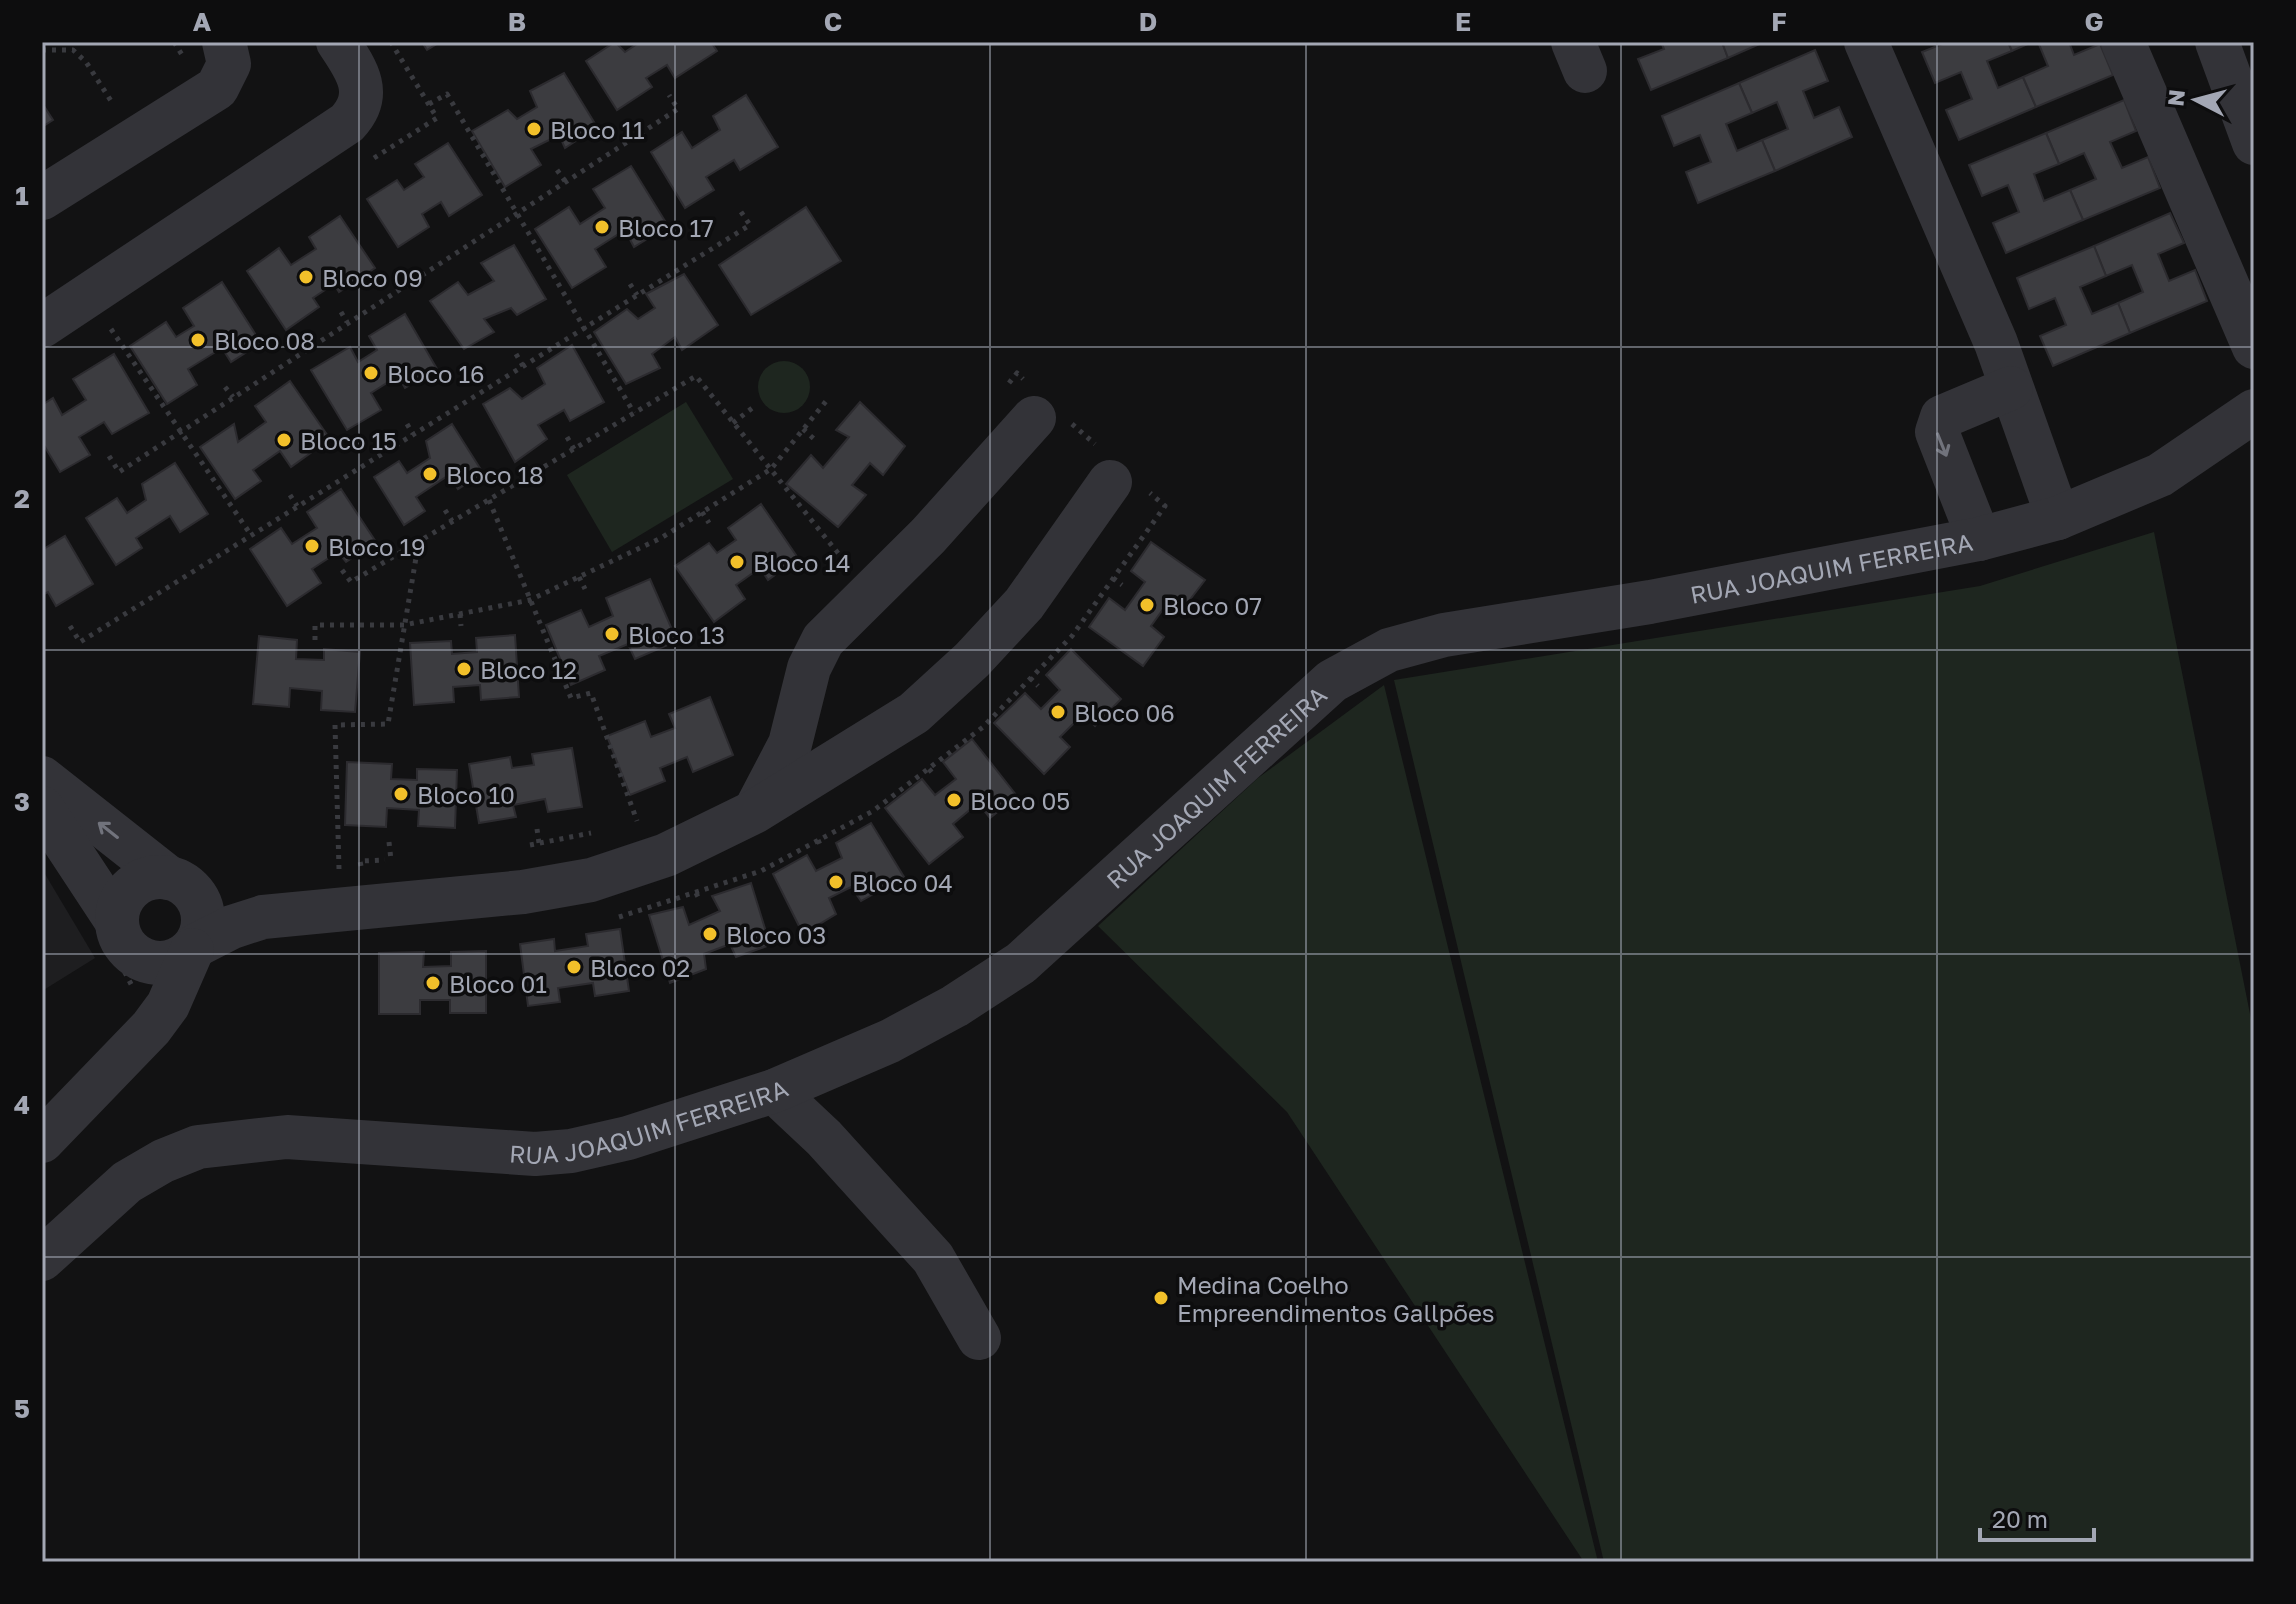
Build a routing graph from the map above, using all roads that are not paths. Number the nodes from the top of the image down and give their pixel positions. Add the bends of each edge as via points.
1 (224, 42) edge
2 (338, 42) edge
3 (1866, 42) edge
4 (2123, 42) edge
5 (2217, 42) edge
6 (2254, 143) edge
7 (42, 198) edge
8 (42, 326) edge
9 (2254, 347) edge
10 (2011, 388) junction
11 (2254, 411) edge
12 (1034, 418) dead end
13 (1110, 482) dead end
14 (2058, 518) junction
15 (1979, 539) junction
16 (42, 778) edge
17 (42, 808) edge
18 (754, 812) junction
19 (183, 888) junction
20 (263, 917) junction
21 (193, 948) junction
22 (131, 971) junction
23 (774, 1091) junction
24 (42, 1141) edge
25 (42, 1259) edge
26 (979, 1338) dead end

1 - 7 street via 229,64 217,88
2 - 8 street via 359,73 363,94 347,123
3 - 10 street
4 - 9 street
5 - 6 street
10 - 14 street
10 -> 15 street via 1942,417 1937,424
11 - 14 street, RUA JOAQUIM FERREIRA via 2160,475
12 - 18 street via 928,536 823,640 809,668 790,744
13 - 18 street via 1024,604 972,660 914,713
14 - 15 street, RUA JOAQUIM FERREIRA
15 - 23 street, RUA JOAQUIM FERREIRA via 1444,635 1389,650 1332,681 1021,963 890,1041
19 -> 16 street
17 - 22 street
18 - 20 street via 666,855 591,880 523,892
19 - 20 street via 225,909
19 - 21 street via 203,925
19 - 22 street via 155,877 129,889 121,901
20 - 21 street
21 - 22 street via 168,963
21 - 22 street via 168,1005
22 - 24 street
23 - 25 street, RUA JOAQUIM FERREIRA via 571,1151 535,1154 287,1137 198,1147 127,1182
23 - 26 street via 933,1258

